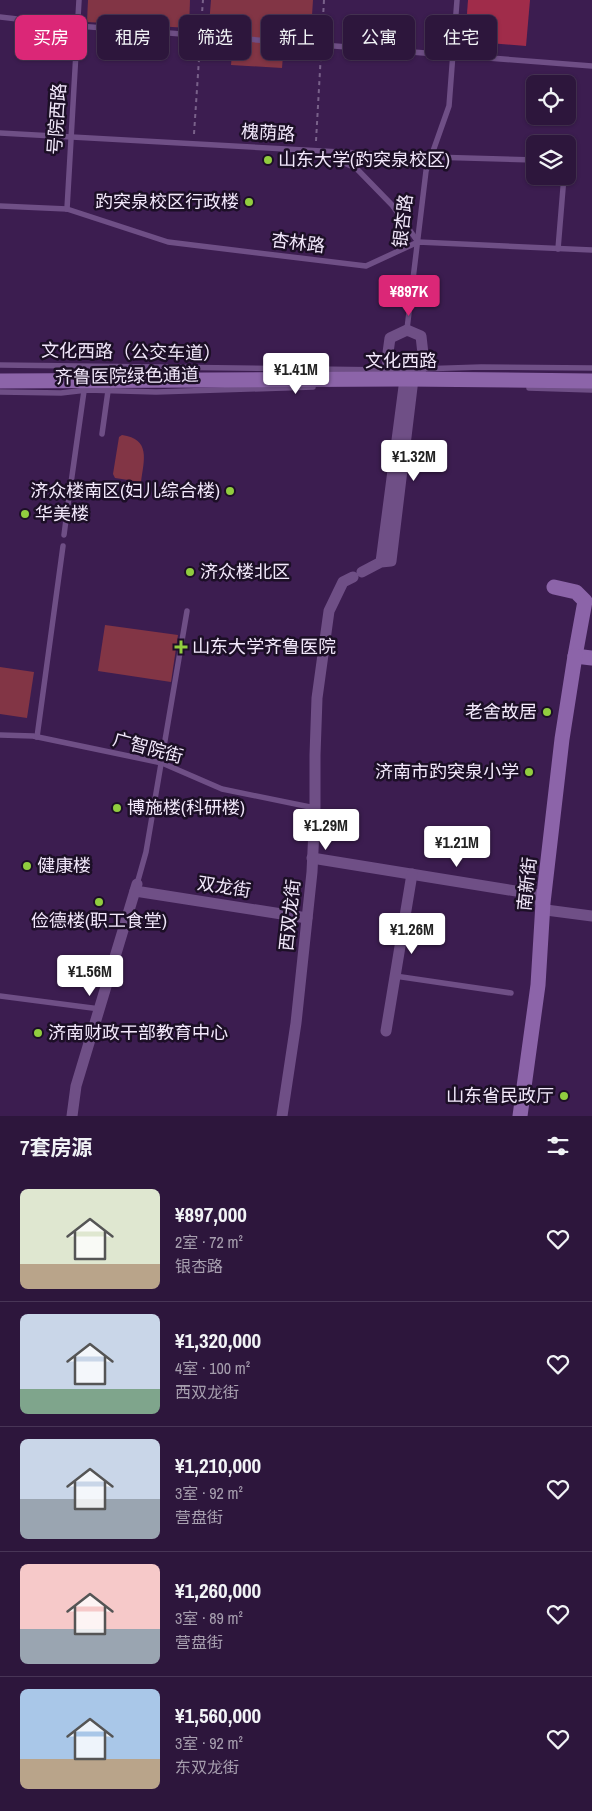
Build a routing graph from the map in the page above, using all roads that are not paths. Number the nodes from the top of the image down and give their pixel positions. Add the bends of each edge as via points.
1 (80, 0) edge
2 (456, 0) edge
3 (79, 15) edge
4 (455, 15) edge
5 (0, 17) edge
6 (15, 19) edge
7 (87, 27) edge
8 (425, 53) edge
9 (497, 59) edge
10 (76, 60) edge
11 (452, 60) edge
12 (592, 66) edge
13 (0, 133) edge
14 (71, 138) junction
15 (316, 151) junction
16 (431, 157) junction
17 (526, 160) edge
18 (563, 185) edge
19 (0, 206) edge
20 (67, 209) junction
21 (418, 242) junction
22 (558, 248) junction
23 (592, 250) edge
24 (407, 330) junction
25 (0, 365) edge
26 (388, 365) junction
27 (592, 368) edge
28 (413, 376) junction
29 (0, 381) edge
30 (592, 382) edge
31 (325, 386) dead end
32 (315, 387) dead end
33 (592, 390) edge
34 (84, 391) junction
35 (108, 391) junction
36 (0, 392) edge
37 (102, 434) dead end
38 (71, 482) dead end
39 (69, 498) dead end
40 (64, 535) dead end
41 (63, 546) dead end
42 (554, 587) dead end
43 (187, 611) dead end
44 (575, 656) junction
45 (592, 658) edge
46 (0, 735) edge
47 (37, 737) junction
48 (162, 763) junction
49 (315, 808) junction
50 (312, 858) junction
51 (412, 874) junction
52 (136, 887) junction
53 (542, 903) junction
54 (592, 916) edge
55 (307, 918) junction
56 (395, 976) junction
57 (511, 993) dead end
58 (0, 996) edge
59 (100, 1009) junction
60 (386, 1031) dead end
61 (72, 1116) edge
62 (282, 1116) edge
63 (520, 1116) edge

1 - 3 lane, 号院西路
2 - 4 lane, 银杏路
5 - 6 lane
7 - 8 lane
9 - 12 lane
10 - 14 lane, 号院西路
11 - 16 lane, 银杏路 via 449,106
13 - 14 lane, 槐荫路
14 - 15 lane, 槐荫路
14 - 20 lane, 号院西路
15 - 16 lane, 槐荫路
15 - 21 lane via 356,168 392,205
16 - 17 lane, 槐荫路
16 - 21 lane, 银杏路 via 426,171
18 - 22 lane
19 - 20 lane, 杏林路
20 - 21 lane, 杏林路 via 168,242 366,266
21 - 22 lane, 杏林路
21 - 24 lane, 银杏路
22 - 23 lane, 杏林路
24 - 26 street via 390,338
24 - 28 street via 421,336
25 - 26 lane, 文化西路（公交车道）
26 - 28 street
26 - 28 lane, 文化西路（公交车道）
27 - 28 lane, 文化西路（公交车道） via 481,367
28 - 29 main road, 文化西路
28 - 30 main road, 文化西路
28 - 31 lane
28 - 33 lane
28 - 49 street, 西双龙街 via 391,561 381,562 343,582 329,611 317,698
32 - 35 lane, 齐鲁医院绿色通道
34 - 35 lane, 齐鲁医院绿色通道
34 - 36 lane, 齐鲁医院绿色通道
34 - 38 lane
35 - 37 lane
39 - 40 lane
41 - 47 lane
42 - 44 main road, 南新街 via 576,592 585,601
43 - 48 lane
44 - 45 main road
44 - 53 main road, 南新街
46 - 47 lane, 广智院街
47 - 48 lane, 广智院街
48 - 49 lane, 广智院街 via 222,789
48 - 52 lane via 146,852
49 - 50 street, 西双龙街
50 - 51 street
50 - 55 street, 西双龙街
51 - 53 street via 534,894
51 - 56 street
52 - 55 street, 双龙街
52 - 59 street
53 - 54 street via 546,910
53 - 63 main road, 南新街 via 538,985
55 - 62 street, 西双龙街
56 - 57 lane
56 - 60 street
58 - 59 lane
59 - 61 street via 76,1086

